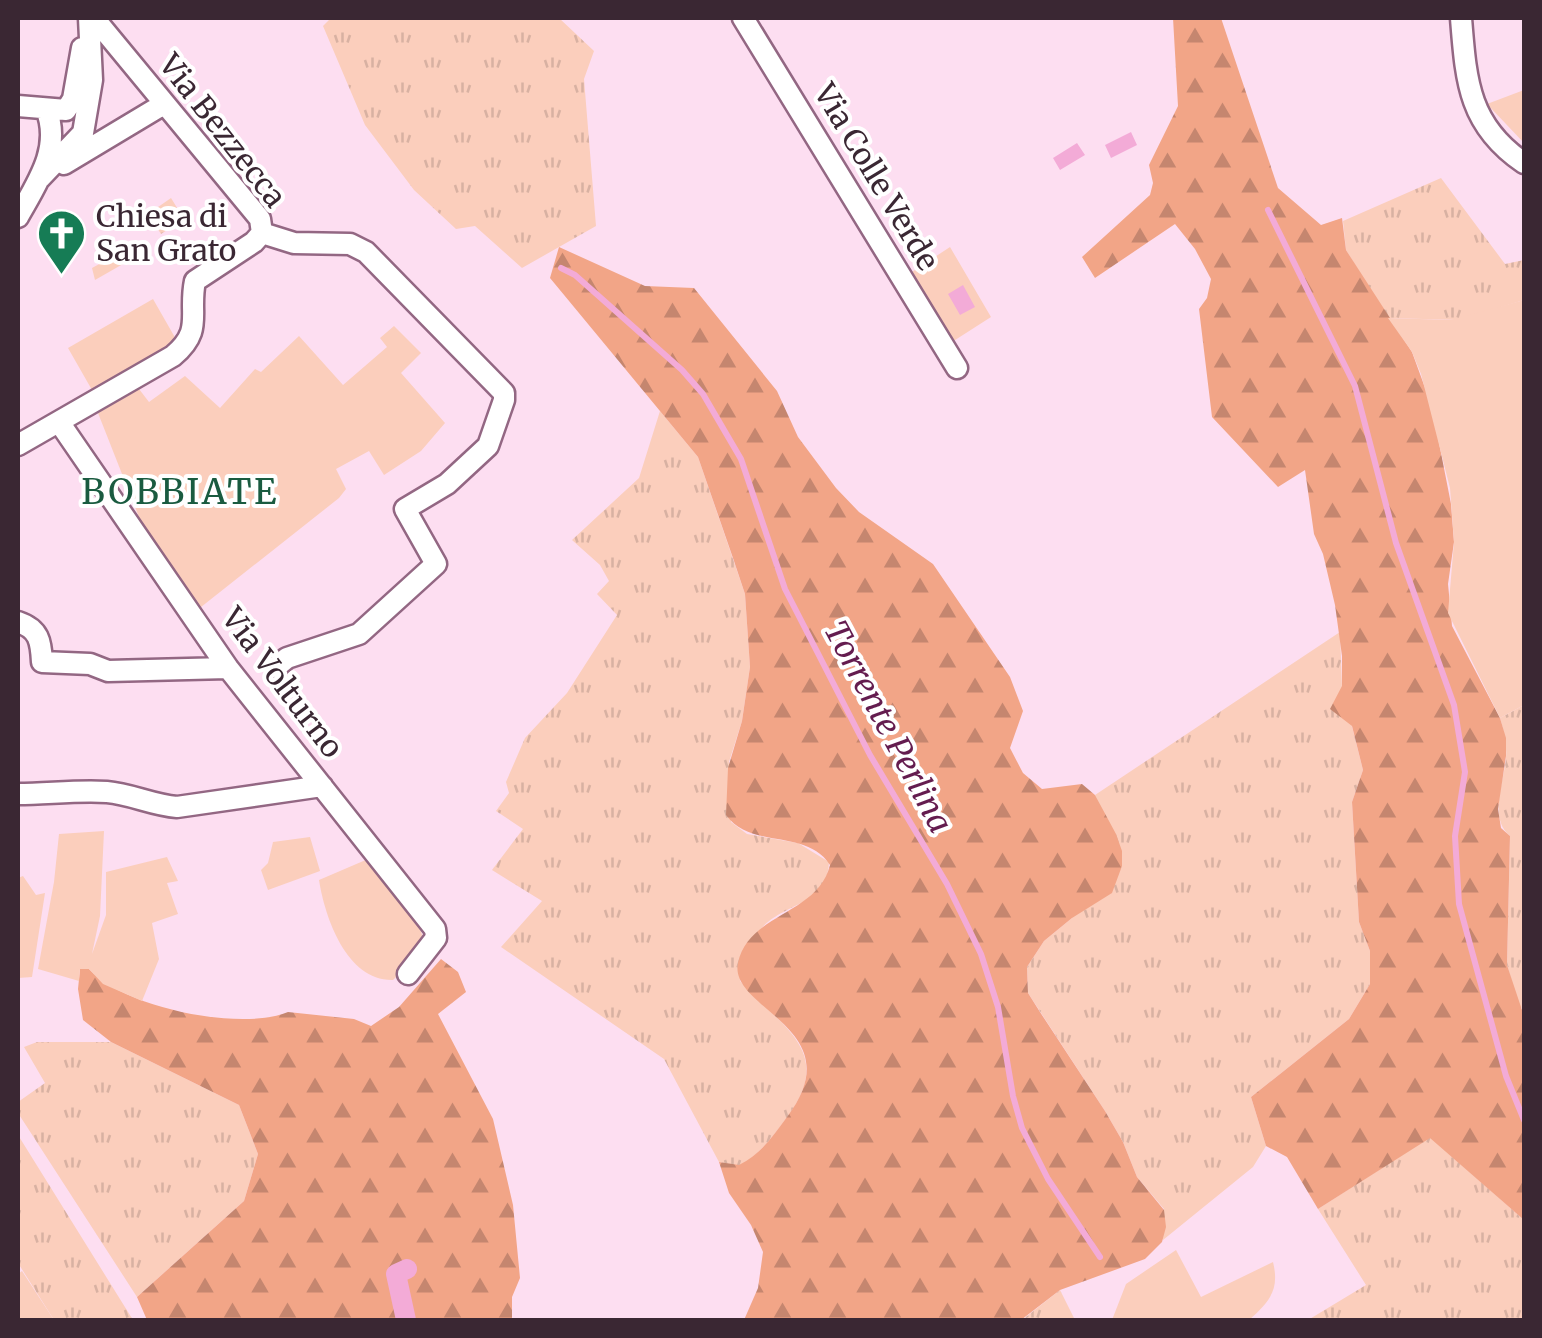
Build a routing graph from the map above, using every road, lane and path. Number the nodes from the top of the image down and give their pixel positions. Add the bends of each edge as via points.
1 (90, 18) edge
2 (744, 18) edge
3 (1462, 18) edge
4 (164, 104) junction
5 (18, 106) edge
6 (56, 109) junction
7 (1524, 163) edge
8 (40, 178) junction
9 (18, 216) edge
10 (262, 232) junction
11 (958, 368) dead end
12 (58, 422) junction
13 (18, 444) edge
14 (18, 622) edge
15 (228, 668) junction
16 (247, 690) junction
17 (322, 786) junction
18 (18, 794) edge
19 (408, 974) dead end

1 - 4 street, Via Bezzecca
1 - 6 street via 73,99
1 - 8 street via 92,80 83,133
2 - 11 street, Via Colle Verde
3 - 7 street via 1476,112
4 - 8 street
4 - 10 street, Via Bezzecca via 260,219
5 - 6 street
6 - 8 street
8 - 9 street
10 - 12 street via 195,281 195,327 188,344
10 - 16 street, Via Bezzecca via 366,252 504,392 504,400 488,446 447,484 405,510 436,564 359,634 287,658
12 - 13 street
12 - 15 street, Via Volturno
14 - 15 street via 42,642 42,662 108,670
15 - 16 street, Via Volturno
16 - 17 street, Via Volturno
17 - 18 street via 177,807 106,792
17 - 19 street, Via Volturno via 435,929 436,938

